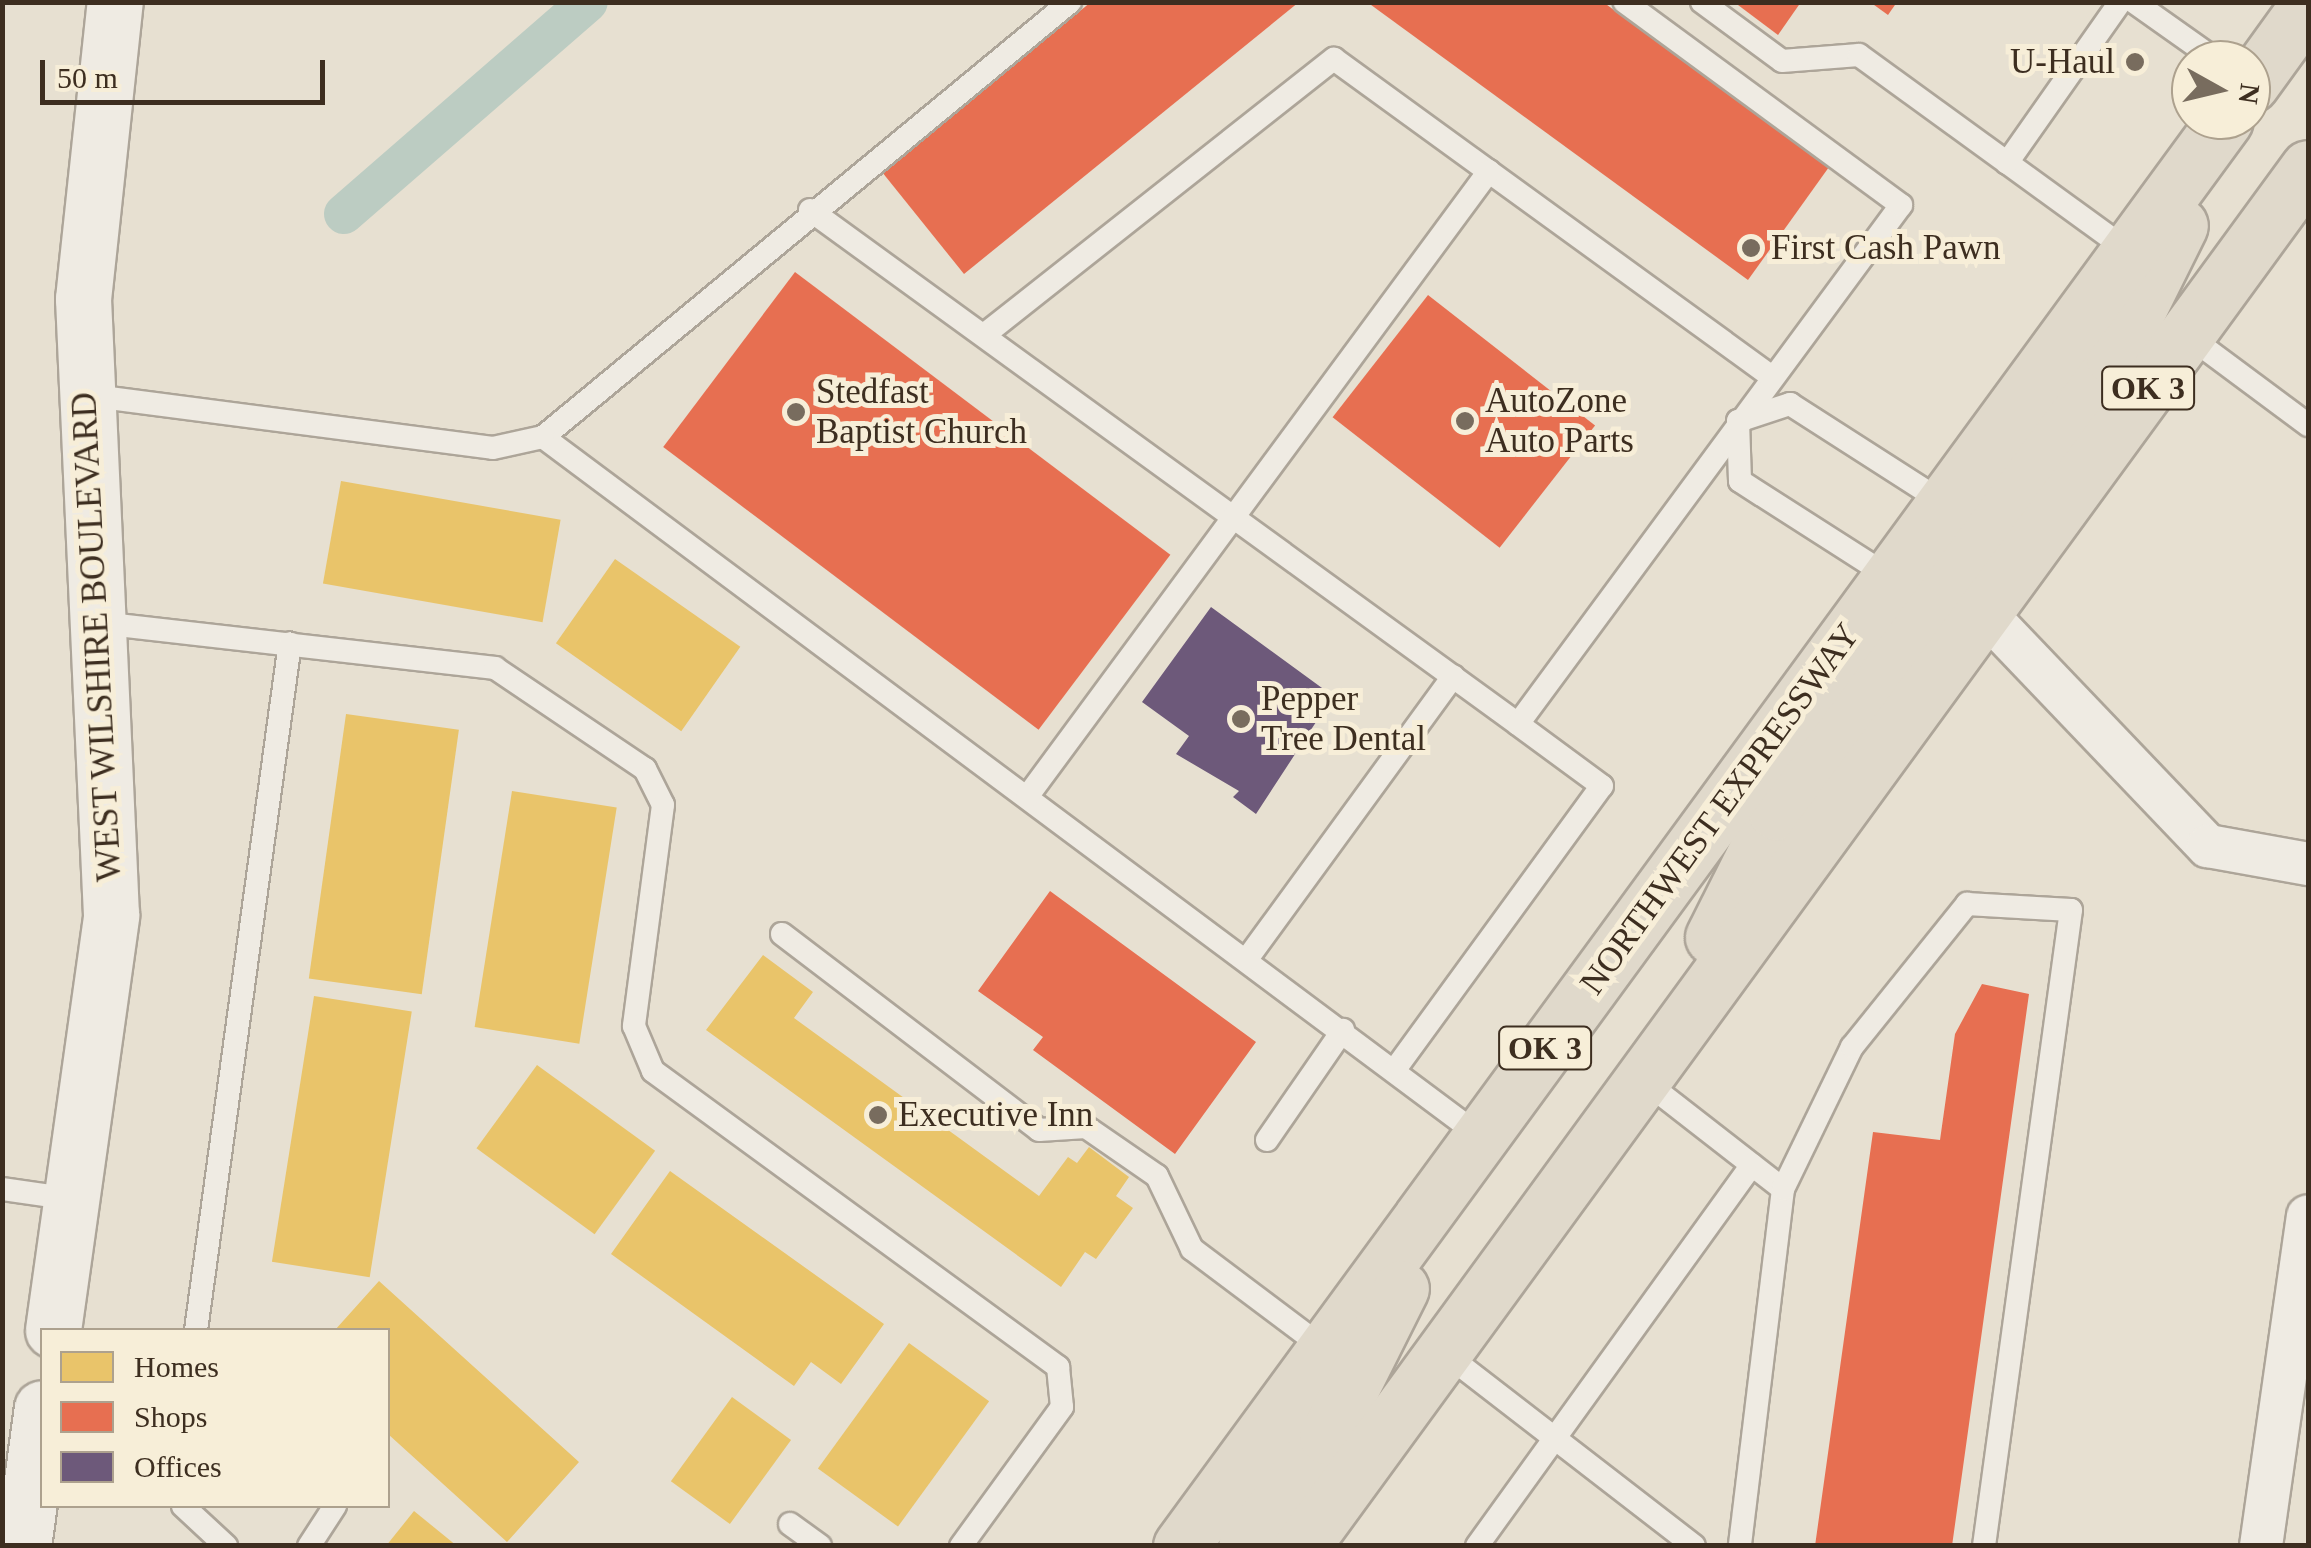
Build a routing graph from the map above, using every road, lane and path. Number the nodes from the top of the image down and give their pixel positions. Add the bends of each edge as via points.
1 (116, 2) edge
2 (1070, 2) edge
3 (1625, 2) edge
4 (1702, 2) edge
5 (2120, 2) edge
6 (2134, 2) edge
7 (2308, 5) edge
8 (2188, 40) edge
9 (2271, 56) edge
10 (2213, 140) edge
11 (2220, 140) edge
12 (2007, 162) junction
13 (2308, 168) edge
14 (1489, 171) junction
15 (810, 210) junction
16 (2143, 261) junction
17 (2187, 335) junction
18 (984, 336) junction
19 (1772, 376) junction
20 (83, 394) junction
21 (1738, 421) junction
22 (2308, 425) edge
23 (544, 438) junction
24 (1944, 504) junction
25 (1236, 519) junction
26 (1934, 579) junction
27 (100, 623) junction
28 (290, 643) junction
29 (1453, 676) junction
30 (1518, 724) junction
31 (1027, 797) junction
32 (2308, 864) edge
33 (782, 934) dead end
34 (1247, 959) junction
35 (1344, 1030) junction
36 (1396, 1068) junction
37 (1642, 1078) junction
38 (1267, 1140) dead end
39 (1472, 1148) junction
40 (1752, 1165) junction
41 (2, 1188) edge
42 (1783, 1188) junction
43 (72, 1199) junction
44 (2308, 1216) edge
45 (54, 1328) edge
46 (196, 1328) edge
47 (1447, 1355) junction
48 (1342, 1360) junction
49 (40, 1423) edge
50 (1556, 1439) junction
51 (185, 1508) edge
52 (333, 1508) edge
53 (790, 1524) dead end
54 (23, 1546) edge
55 (226, 1546) edge
56 (310, 1546) edge
57 (820, 1546) edge
58 (961, 1546) edge
59 (1180, 1546) edge
60 (1246, 1546) edge
61 (1302, 1546) edge
62 (1478, 1546) edge
63 (1694, 1546) edge
64 (1740, 1546) edge
65 (1984, 1546) edge
66 (2261, 1546) edge

1 - 20 main road, WEST WILSHIRE BOULEVARD via 92,158
2 - 15 lane
3 - 19 lane via 1902,205
4 - 12 lane via 1782,61 1859,56
5 - 12 lane
6 - 8 lane
7 - 9 highway
10 - 16 highway, NORTHWEST EXPRESSWAY / OK 3
11 - 16 highway
12 - 16 lane
13 - 17 highway, NORTHWEST EXPRESSWAY / OK 3
14 - 18 lane via 1334,58
14 - 19 lane
14 - 25 lane
15 - 18 lane
15 - 23 lane
16 - 24 highway, NORTHWEST EXPRESSWAY / OK 3
16 - 26 highway via 2114,358
17 - 22 lane
17 - 26 highway, NORTHWEST EXPRESSWAY / OK 3
18 - 25 lane
19 - 21 lane
20 - 23 lane via 493,448
20 - 27 main road, WEST WILSHIRE BOULEVARD
21 - 24 lane via 1790,404
21 - 26 lane via 1740,481
21 - 30 lane
23 - 31 lane
24 - 26 highway, NORTHWEST EXPRESSWAY / OK 3
25 - 29 lane
25 - 31 lane
26 - 32 street via 2208,846
26 - 37 highway, NORTHWEST EXPRESSWAY / OK 3
26 - 39 highway, NORTHWEST EXPRESSWAY / OK 3
27 - 28 lane
27 - 43 main road, WEST WILSHIRE BOULEVARD via 111,915
28 - 46 lane
28 - 58 lane via 495,668 646,769 663,805 634,1026 653,1071 1058,1367 1062,1406
29 - 30 lane
29 - 34 lane
30 - 36 lane via 1602,786
31 - 34 lane
33 - 48 lane via 1038,1130 1086,1127 1157,1176 1192,1249
34 - 35 lane
35 - 36 lane
35 - 38 lane
36 - 39 lane
37 - 40 lane
37 - 47 highway, NORTHWEST EXPRESSWAY / OK 3
39 - 48 highway, NORTHWEST EXPRESSWAY / OK 3
40 - 42 lane
40 - 50 lane
41 - 43 lane
42 - 64 lane
42 - 65 lane via 1852,1048 1967,904 2071,910
43 - 45 main road, WEST WILSHIRE BOULEVARD
44 - 66 street
47 - 50 lane
47 - 61 highway, NORTHWEST EXPRESSWAY / OK 3
48 - 59 highway, NORTHWEST EXPRESSWAY / OK 3
48 - 60 highway via 1327,1436
49 - 54 main road
50 - 62 lane
50 - 63 lane
51 - 55 lane
52 - 56 lane
53 - 57 lane

